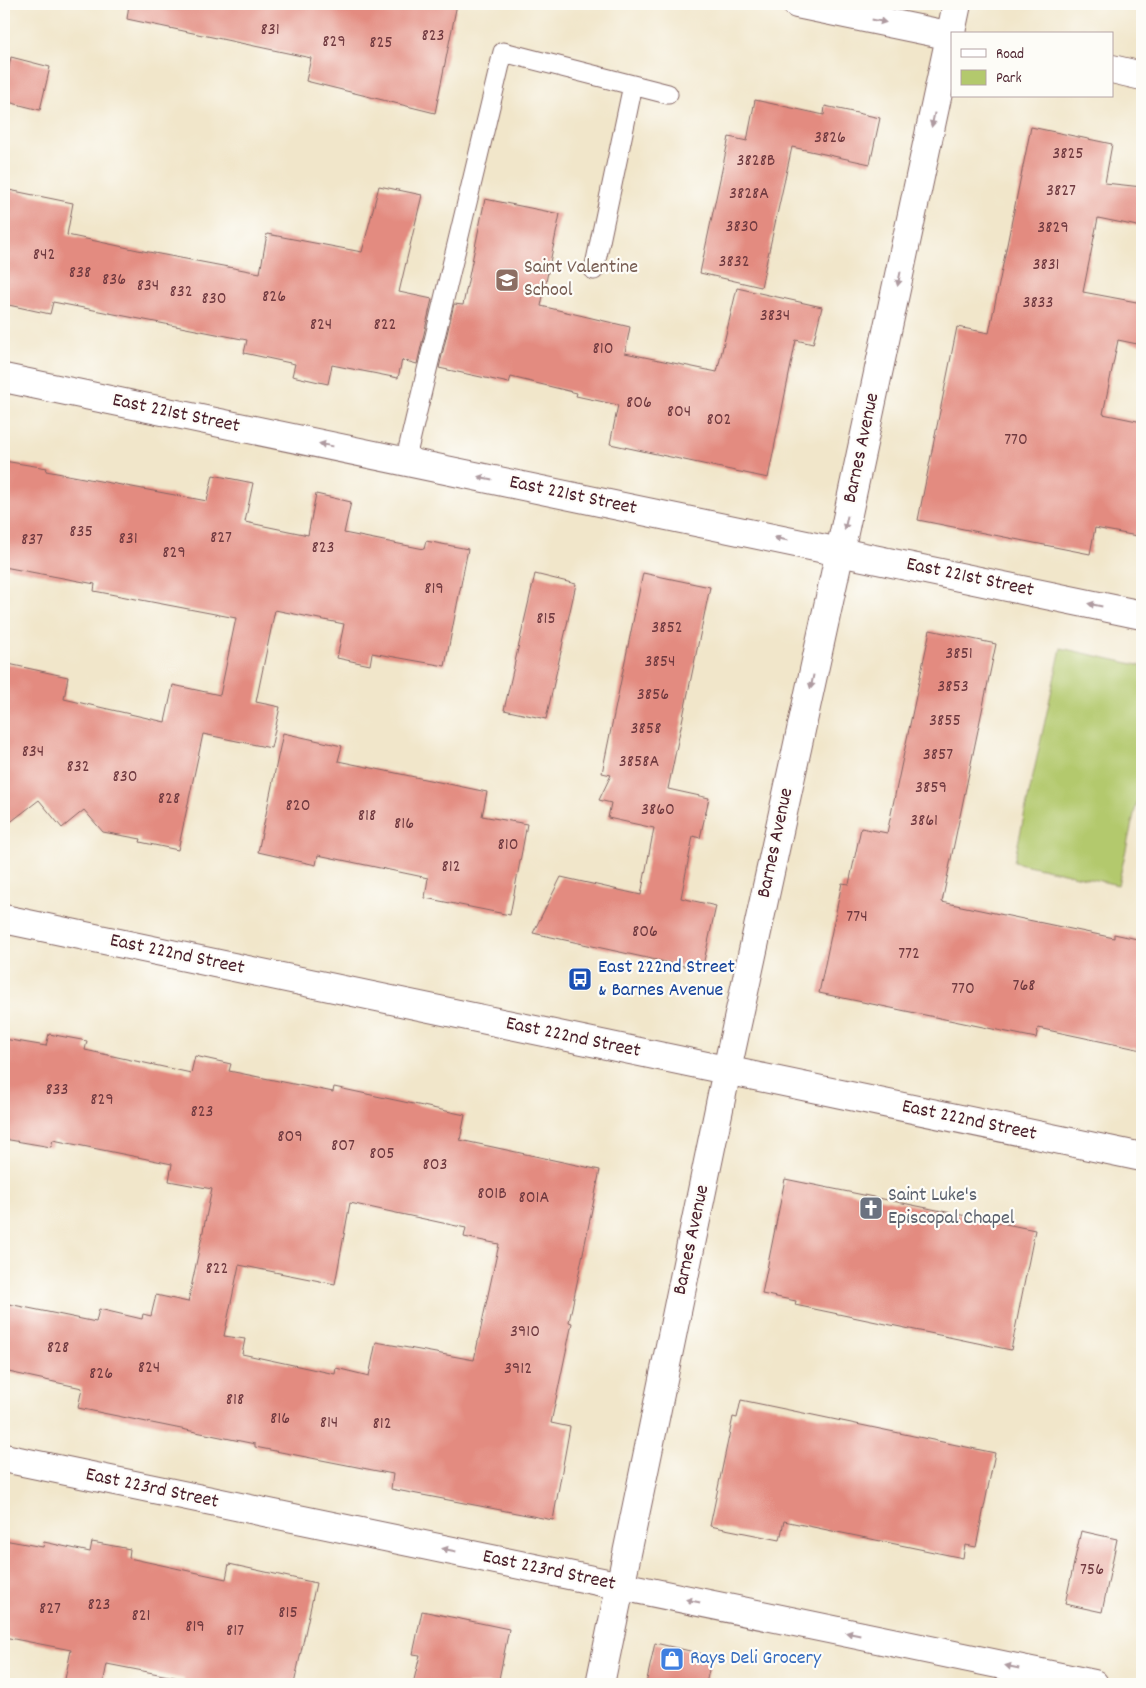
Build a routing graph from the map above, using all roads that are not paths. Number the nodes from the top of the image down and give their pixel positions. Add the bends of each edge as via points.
1 (797, 4) edge
2 (957, 4) edge
3 (952, 32) edge
4 (951, 36) edge
5 (1114, 70) edge
6 (1142, 76) edge
7 (632, 85) junction
8 (668, 94) dead end
9 (594, 270) dead end
10 (4, 378) edge
11 (405, 462) junction
12 (840, 552) junction
13 (1142, 615) edge
14 (4, 919) edge
15 (727, 1070) junction
16 (1142, 1157) edge
17 (4, 1458) edge
18 (620, 1586) junction
19 (600, 1684) edge
20 (1094, 1684) edge

1 -> 4 street
2 - 3 street, Barnes Avenue
4 -> 12 street, Barnes Avenue
5 - 6 street
7 - 8 lane
7 - 9 lane
7 - 11 lane via 503,52
11 -> 10 street, East 221st Street
12 -> 11 street, East 221st Street
13 -> 12 street, East 221st Street
12 -> 15 street, Barnes Avenue
14 - 15 street, East 222nd Street
15 - 16 street, East 222nd Street
15 - 18 street, Barnes Avenue
18 -> 17 street, East 223rd Street
18 - 19 street, Barnes Avenue
20 -> 18 street, East 223rd Street

